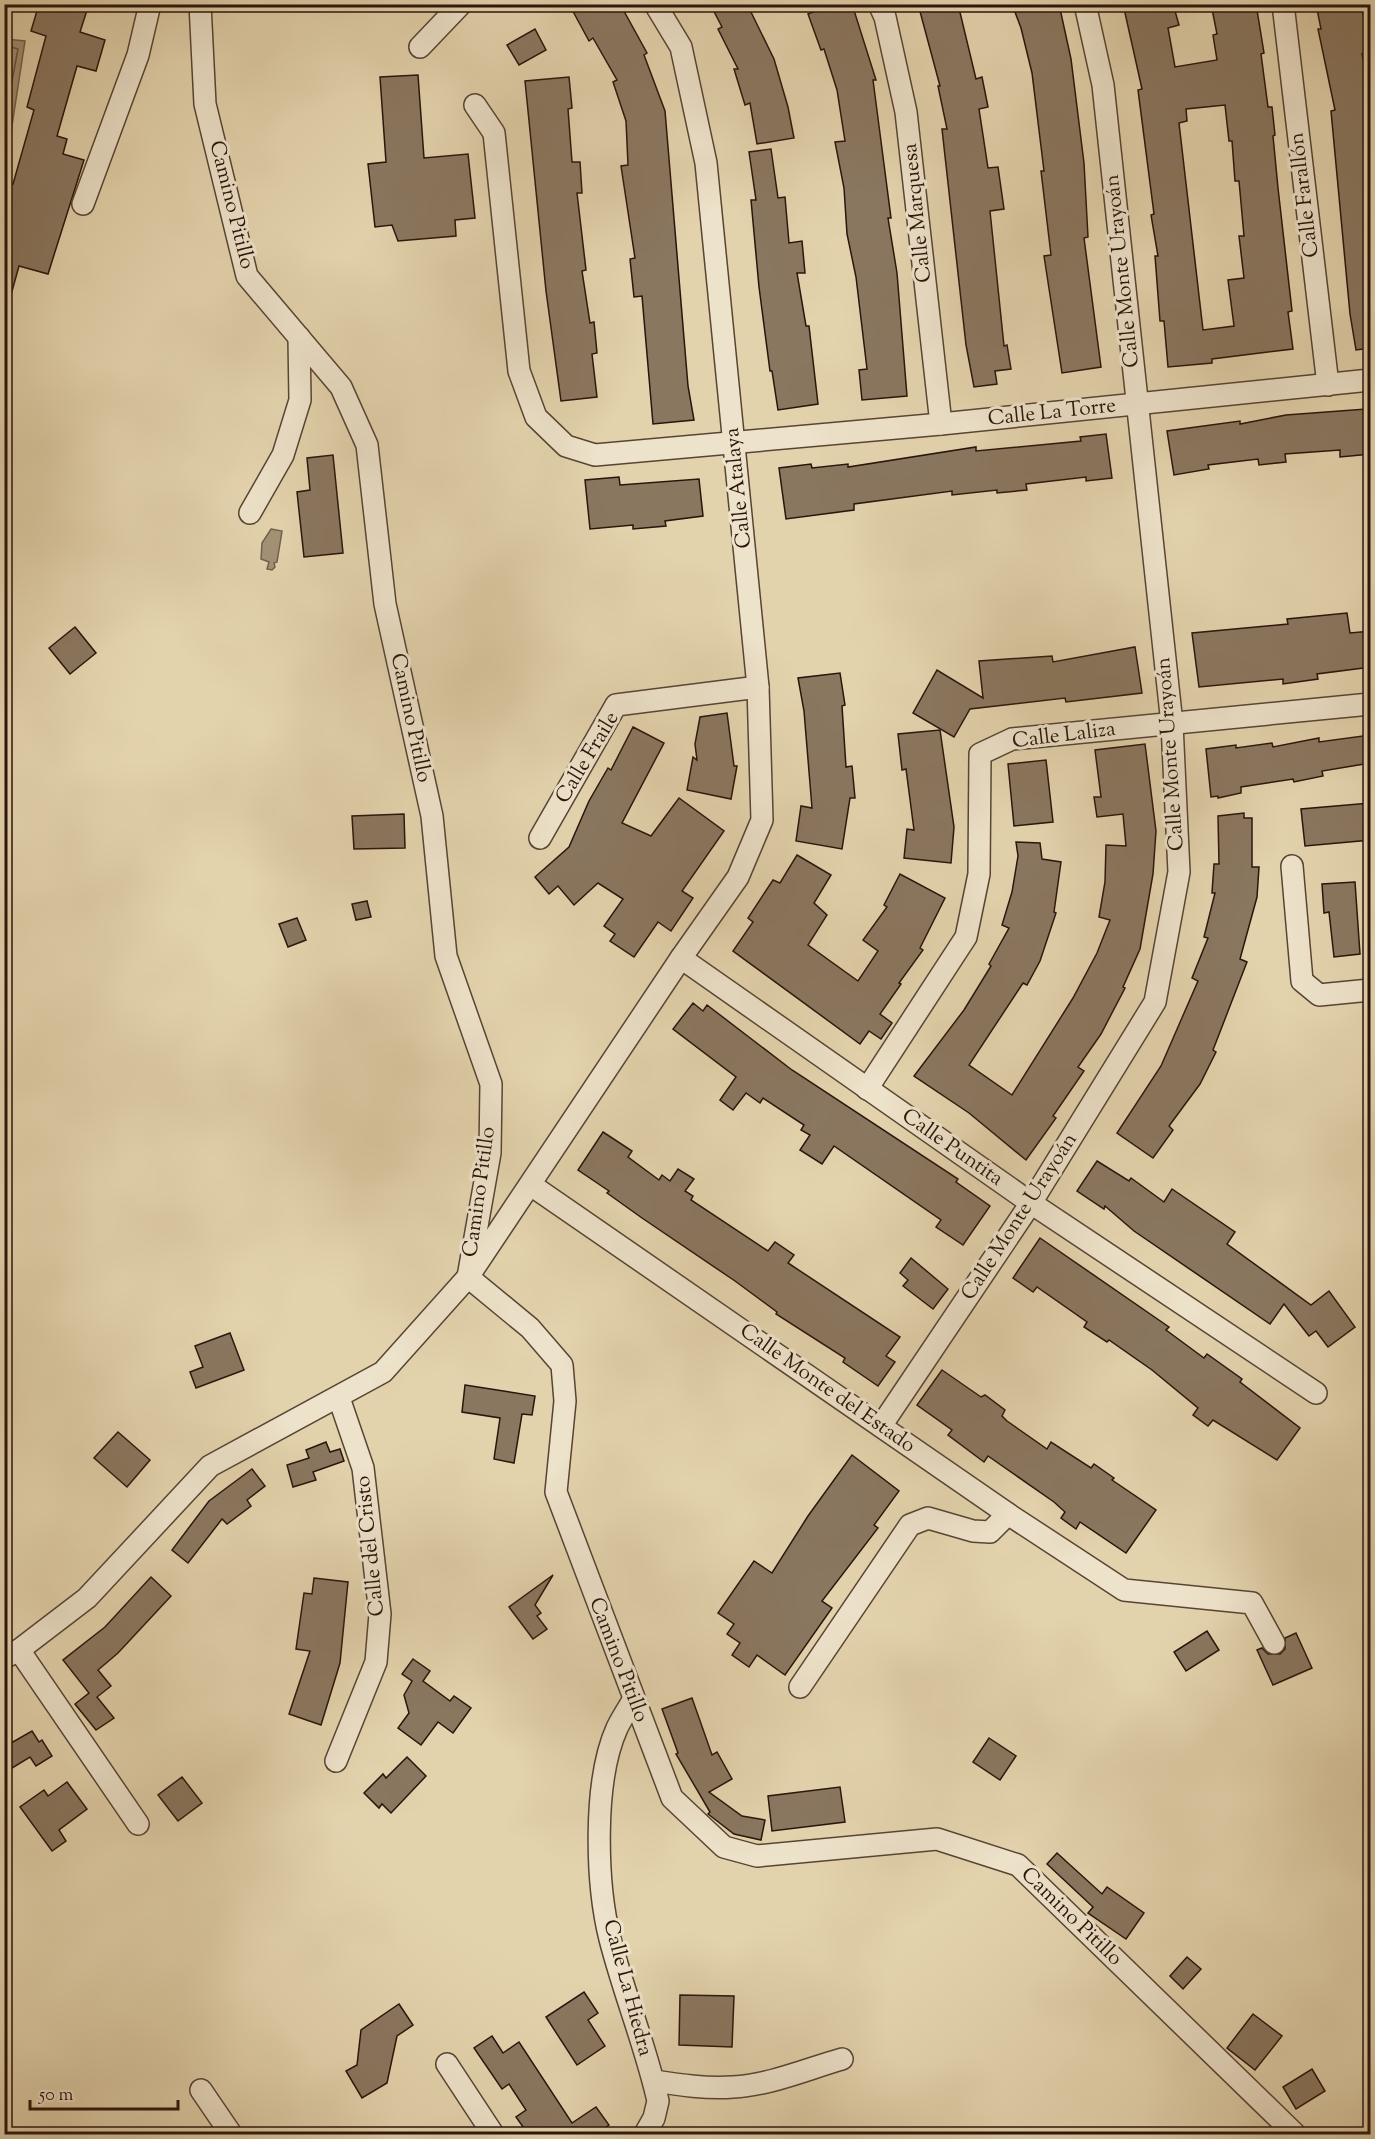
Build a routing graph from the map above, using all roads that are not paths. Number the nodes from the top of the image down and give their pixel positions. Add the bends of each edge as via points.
1 (150, 4) edge
2 (200, 4) edge
3 (462, 4) edge
4 (655, 4) edge
5 (879, 4) edge
6 (1085, 4) edge
7 (1283, 4) edge
8 (420, 47) dead end
9 (475, 105) dead end
10 (83, 204) dead end
11 (299, 337) junction
12 (1371, 380) edge
13 (1328, 385) junction
14 (1137, 404) junction
15 (941, 424) junction
16 (734, 444) junction
17 (250, 513) dead end
18 (758, 687) junction
19 (1371, 704) edge
20 (1172, 724) junction
21 (540, 838) dead end
22 (1292, 866) dead end
23 (681, 958) junction
24 (1371, 990) edge
25 (867, 1089) junction
26 (531, 1185) junction
27 (1031, 1203) junction
28 (468, 1277) junction
29 (1316, 1393) dead end
30 (339, 1398) junction
31 (881, 1426) junction
32 (1008, 1514) junction
33 (1274, 1643) dead end
34 (12, 1654) edge
35 (800, 1687) dead end
36 (633, 1700) junction
37 (336, 1761) dead end
38 (138, 1824) dead end
39 (842, 2059) dead end
40 (447, 2064) dead end
41 (654, 2081) junction
42 (201, 2090) dead end
43 (231, 2134) edge
44 (493, 2134) edge
45 (645, 2134) edge
46 (1295, 2134) edge

1 - 10 street via 138,55
2 - 11 street, Camino Pitillo via 205,104 247,276
3 - 8 street
4 - 16 street, Calle Atalaya via 681,46 706,163
5 - 15 street, Calle Marquesa via 906,112
6 - 14 street, Calle Monte Urayoán via 1103,86
7 - 13 street, Calle Farallón
9 - 16 street, Calle La Torre via 494,133 519,371 536,417 566,446 595,455
11 - 17 street via 300,400 283,454
11 - 28 street, Camino Pitillo via 341,387 367,445 385,604 432,816 446,957 491,1084 490,1153
12 - 13 street, Calle La Torre
13 - 14 street, Calle La Torre
14 - 15 street, Calle La Torre
14 - 20 street, Calle Monte Urayoán
15 - 16 street, Calle La Torre
16 - 18 street, Calle Atalaya
18 - 21 street, Calle Fraile via 616,705
18 - 23 street, Calle Atalaya via 762,820 738,877
19 - 20 street, Calle Laliza
20 - 25 street, Calle Laliza via 1012,739 980,754 979,874 966,937
20 - 27 street, Calle Monte Urayoán via 1179,872 1155,1002
22 - 24 street via 1302,981 1319,995
23 - 25 street, Calle Puntita
23 - 26 street, Calle Atalaya
25 - 27 street, Calle Puntita
26 - 28 street, Calle Atalaya
26 - 31 street, Calle Monte del Estado
27 - 29 street, Calle Puntita
27 - 31 street, Calle Monte Urayoán
28 - 30 street, Calle Atalaya via 383,1372
28 - 36 street, Camino Pitillo via 530,1328 562,1365 564,1401 556,1492
30 - 34 street, Calle Atalaya via 210,1466 87,1598
30 - 37 street, Calle del Cristo via 363,1468 380,1614 376,1662
31 - 32 street, Calle Monte del Estado
32 - 33 street, Calle Monte del Estado via 1124,1590 1252,1603
32 - 35 street via 990,1532 973,1532 928,1518 909,1525
34 - 38 street
36 - 41 street, Calle La Hiedra via 616,1729 604,1778 599,1829 601,1879 609,1937
36 - 46 street, Camino Pitillo via 672,1798 724,1847 757,1856 937,1839 1018,1865
39 - 41 street via 734,2087
40 - 44 street
41 - 45 street, Calle La Hiedra via 658,2101
42 - 43 street

